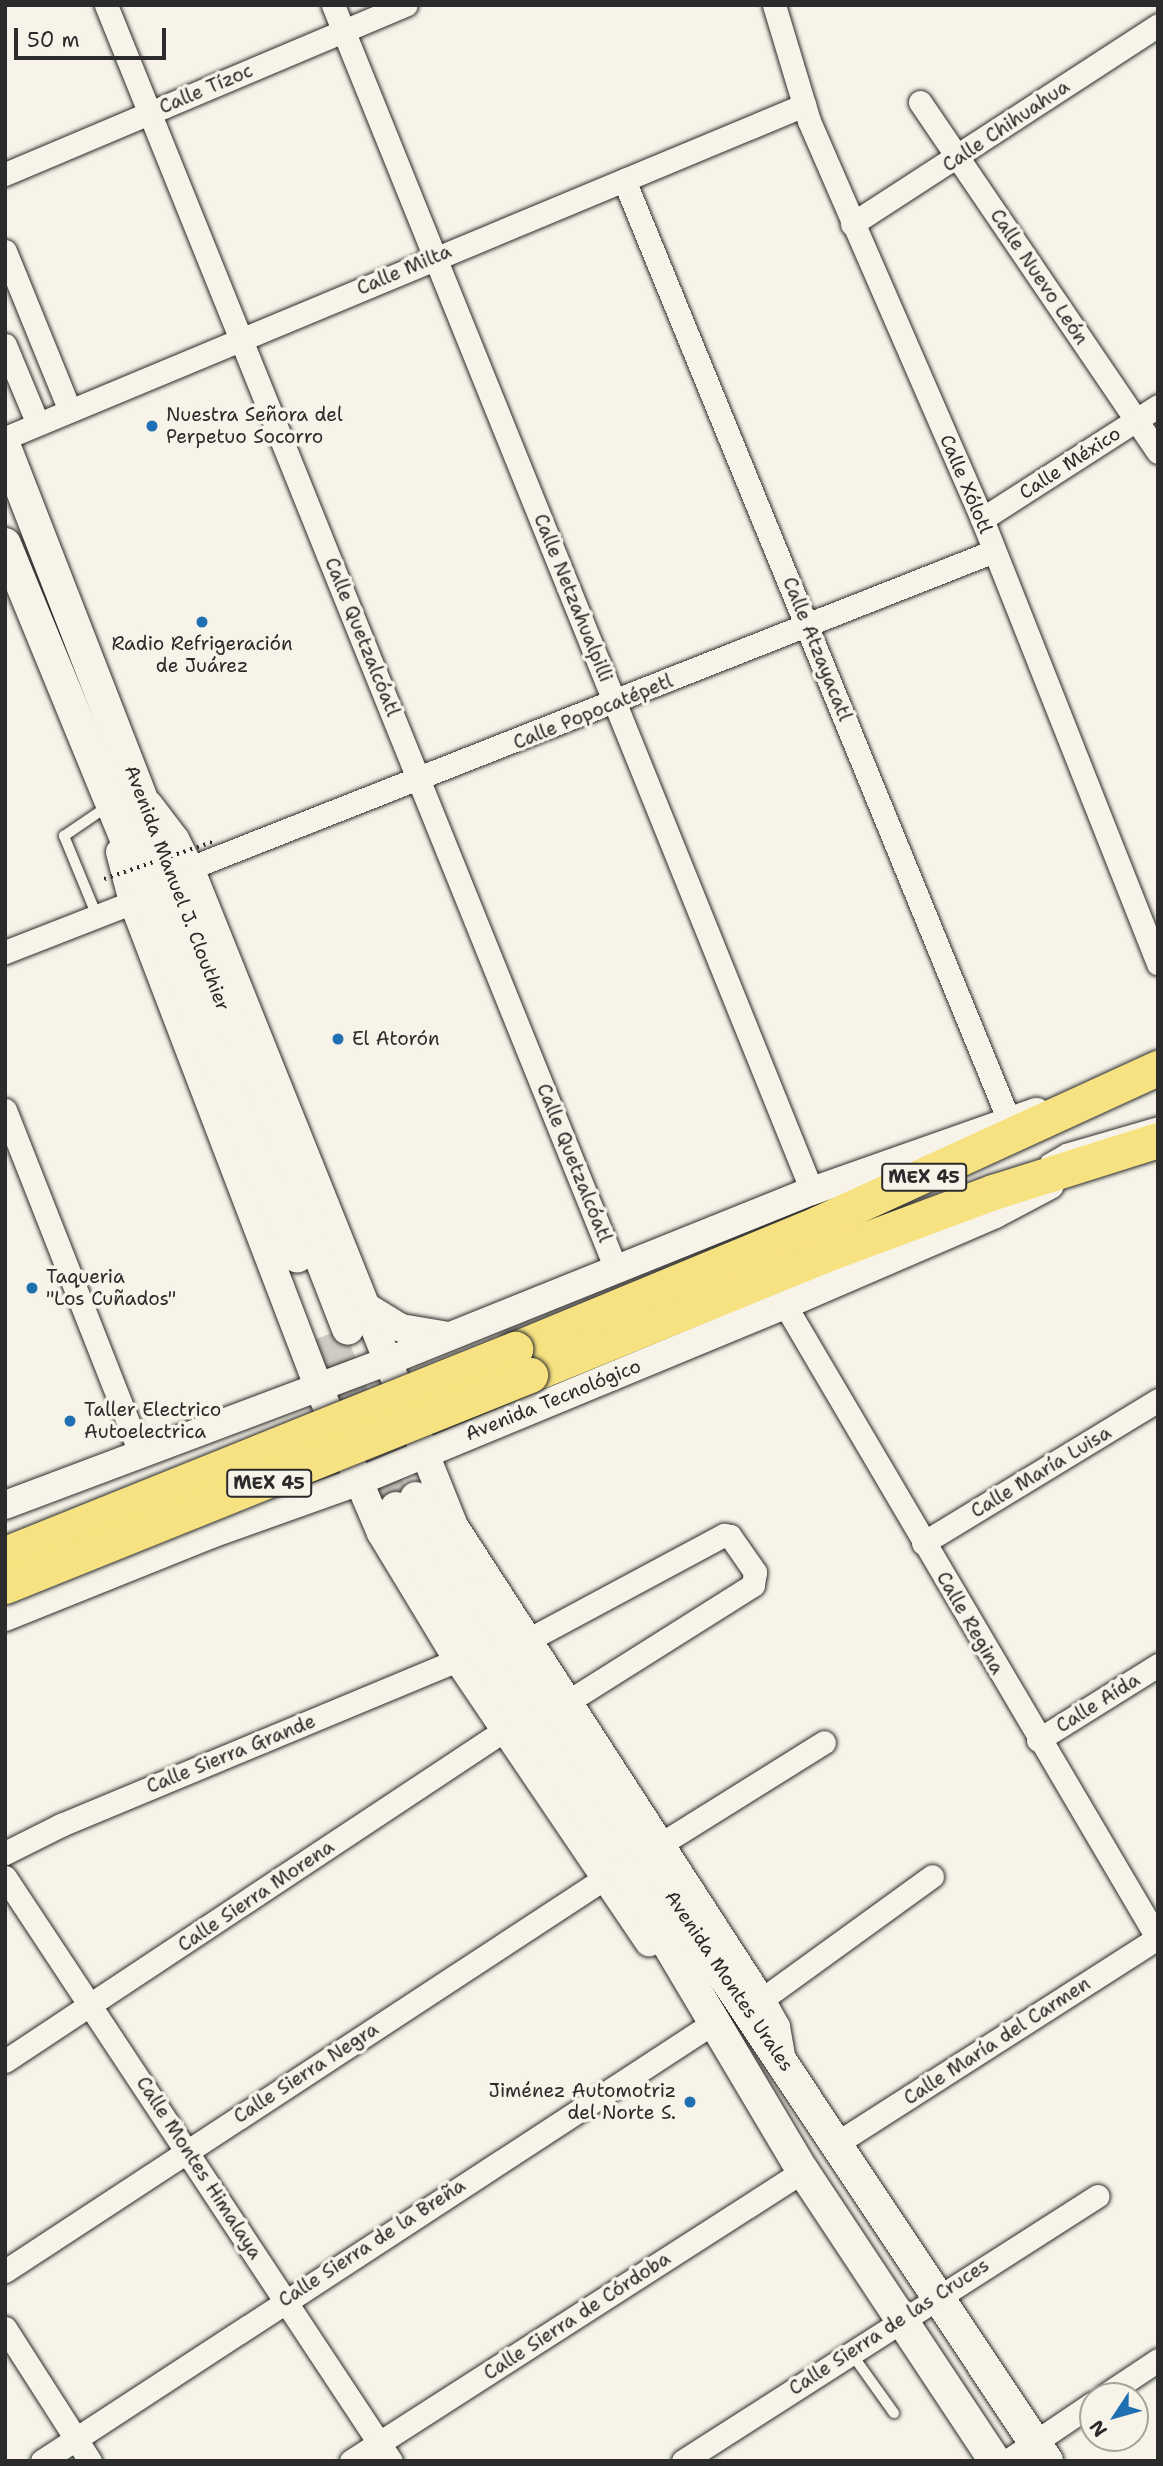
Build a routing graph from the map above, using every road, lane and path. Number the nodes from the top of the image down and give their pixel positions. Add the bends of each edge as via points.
1 (106, 5) edge
2 (333, 5) edge
3 (406, 5) edge
4 (775, 5) edge
5 (1158, 25) edge
6 (343, 32) junction
7 (920, 102) dead end
8 (804, 105) junction
9 (151, 112) junction
10 (958, 159) junction
11 (5, 174) edge
12 (624, 180) junction
13 (852, 224) junction
14 (5, 251) edge
15 (435, 257) junction
16 (241, 338) junction
17 (5, 345) edge
18 (1158, 406) edge
19 (69, 409) junction
20 (1137, 420) junction
21 (37, 422) junction
22 (5, 438) edge
23 (5, 447) edge
24 (1158, 452) edge
25 (982, 519) junction
26 (5, 544) edge
27 (994, 551) junction
28 (808, 625) junction
29 (616, 704) junction
30 (421, 780) junction
31 (142, 798) junction
32 (114, 809) junction
33 (215, 841) dead end
34 (190, 868) junction
35 (104, 879) dead end
36 (133, 902) junction
37 (97, 916) junction
38 (5, 952) edge
39 (1158, 964) edge
40 (1158, 1068) edge
41 (5, 1110) edge
42 (1158, 1122) edge
43 (1018, 1124) junction
44 (1158, 1140) edge
45 (1091, 1161) junction
46 (993, 1192) junction
47 (817, 1223) junction
48 (616, 1269) junction
49 (785, 1305) junction
50 (347, 1323) junction
51 (448, 1336) junction
52 (386, 1362) junction
53 (318, 1386) junction
54 (1158, 1400) edge
55 (140, 1453) junction
56 (424, 1453) junction
57 (357, 1482) junction
58 (5, 1505) edge
59 (923, 1543) junction
60 (5, 1554) edge
61 (5, 1586) edge
62 (5, 1617) edge
63 (526, 1641) junction
64 (458, 1660) junction
65 (1158, 1665) edge
66 (567, 1702) junction
67 (506, 1729) junction
68 (1038, 1740) junction
69 (824, 1742) dead end
70 (660, 1844) junction
71 (5, 1853) edge
72 (608, 1876) junction
73 (932, 1876) dead end
74 (5, 1877) edge
75 (1158, 1938) edge
76 (761, 2000) junction
77 (92, 2006) junction
78 (704, 2029) junction
79 (5, 2061) edge
80 (782, 2061) junction
81 (752, 2084) junction
82 (837, 2143) junction
83 (187, 2151) junction
84 (803, 2171) junction
85 (1098, 2196) dead end
86 (5, 2271) edge
87 (939, 2294) junction
88 (285, 2299) junction
89 (901, 2318) junction
90 (5, 2328) edge
91 (849, 2350) junction
92 (1158, 2360) edge
93 (1125, 2382) edge
94 (894, 2413) dead end
95 (1079, 2416) edge
96 (75, 2439) junction
97 (385, 2451) edge
98 (1041, 2451) edge
99 (42, 2461) edge
100 (90, 2461) edge
101 (351, 2461) edge
102 (683, 2461) edge
103 (995, 2461) edge
104 (1007, 2461) edge

1 - 9 street, Calle Quetzalcóatl
2 - 6 street, Calle Netzahualpilli
3 - 6 street, Calle Tízoc
4 - 8 street, Calle Xólotl
5 - 10 street, Calle Chihuahua
6 - 9 street, Calle Tízoc
6 - 15 street, Calle Netzahualpilli
7 - 10 street, Calle Nuevo León
8 - 12 street, Calle Milta
8 - 13 street, Calle Xólotl
9 - 11 street, Calle Tízoc
9 - 16 street, Calle Quetzalcóatl
10 - 13 street, Calle Chihuahua
10 - 20 street, Calle Nuevo León
12 - 15 street, Calle Milta
12 - 28 street, Calle Atzayacatl
13 - 25 street, Calle Xólotl
14 - 19 street
15 - 16 street, Calle Milta
15 - 29 street, Calle Netzahualpilli
16 - 19 street, Calle Milta
16 - 30 street, Calle Quetzalcóatl
17 - 21 street
18 - 20 street, Calle México
19 - 21 street, Calle Milta
20 - 24 street, Calle Nuevo León
20 - 25 street, Calle México
21 - 22 street, Calle Milta
23 - 31 main road, Avenida Manuel J. Clouthier
25 - 27 street, Calle Xólotl
26 - 32 main road, Avenida Manuel J. Clouthier
27 - 28 street, Calle Popocatépetl
27 - 39 street, Calle Xólotl
28 - 29 street, Calle Popocatépetl
28 - 43 street, Calle Atzayacatl
29 - 30 street, Calle Popocatépetl
29 - 47 street, Calle Netzahualpilli
30 - 34 street, Calle Popocatépetl
30 - 48 street, Calle Quetzalcóatl
31 - 34 street via 175,839
31 - 50 main road, Avenida Manuel J. Clouthier
32 - 36 street
32 - 37 lane via 64,836
32 - 50 main road, Avenida Manuel J. Clouthier
33 - 35 path, bridge
34 - 50 street
36 - 37 street
36 - 53 street
37 - 38 street
40 - 43 main road, Avenida Tecnológico / MEX 45 via 1080,1111
41 - 55 street
42 - 46 lane via 1065,1149
43 - 47 main road, Avenida Tecnológico / MEX 45
44 - 45 main road, Avenida Tecnológico / MEX 45
45 - 46 main road, Avenida Tecnológico / MEX 45
45 - 49 street, Avenida Tecnológico via 995,1214
46 - 47 main road, Avenida Tecnológico / MEX 45
47 - 48 street, Avenida Tecnológico
47 - 60 main road, Avenida Tecnológico / MEX 45, bridge via 349,1419
47 - 61 main road, Avenida Tecnológico / MEX 45, bridge via 360,1447
48 - 51 street, Avenida Tecnológico
49 - 56 street, Avenida Tecnológico
49 - 59 street, Calle Regina
50 - 51 street
50 - 52 street
51 - 52 street, Avenida Tecnológico
52 - 53 street, Avenida Tecnológico
52 - 56 street
53 - 55 street, Avenida Tecnológico
53 - 57 street
54 - 59 street, Calle María Luisa
55 - 58 street, Avenida Tecnológico
56 - 57 street, Avenida Tecnológico
56 - 63 street via 470,1557
57 - 62 street, Avenida Tecnológico via 211,1534
57 - 64 street via 400,1572
59 - 68 street, Calle Regina
63 - 66 street
63 - 66 street via 720,1536 730,1536 755,1572 753,1585
64 - 67 street
64 - 71 street, Calle Sierra Grande via 61,1825
65 - 68 street, Calle Aída
66 - 70 street
67 - 72 street
67 - 77 street, Calle Sierra Morena
68 - 75 street, Calle Regina
69 - 70 street
70 - 76 street
72 - 78 street
72 - 83 street, Calle Sierra Negra
73 - 76 street
74 - 77 street, Calle Montes Himalaya
75 - 82 street, Calle María del Carmen
76 - 80 street via 776,2027
77 - 79 street, Calle Sierra Morena
77 - 83 street, Calle Montes Himalaya
78 - 81 street
78 - 88 street, Calle Sierra de la Breña
80 - 81 main road, Avenida Montes Urales via 406,1503 432,1577 627,1875
80 - 82 main road, Avenida Montes Urales
81 - 84 main road, Avenida Montes Urales
82 - 87 main road, Avenida Montes Urales
83 - 86 street, Calle Sierra Negra
83 - 88 street, Calle Montes Himalaya
84 - 89 main road, Avenida Montes Urales
84 - 97 street, Calle Sierra de Córdoba
85 - 87 street, Calle Sierra de las Cruces
87 - 89 street, Calle Sierra de las Cruces
87 - 98 main road, Avenida Montes Urales
88 - 96 street, Calle Sierra de la Breña
88 - 97 street, Calle Montes Himalaya
89 - 91 street, Calle Sierra de las Cruces
89 - 103 main road, Avenida Montes Urales
90 - 96 street
91 - 94 lane
91 - 102 street, Calle Sierra de las Cruces
92 - 93 street
95 - 98 street
96 - 99 street, Calle Sierra de la Breña
96 - 100 street
97 - 101 street, Calle Sierra de Córdoba
98 - 104 street

